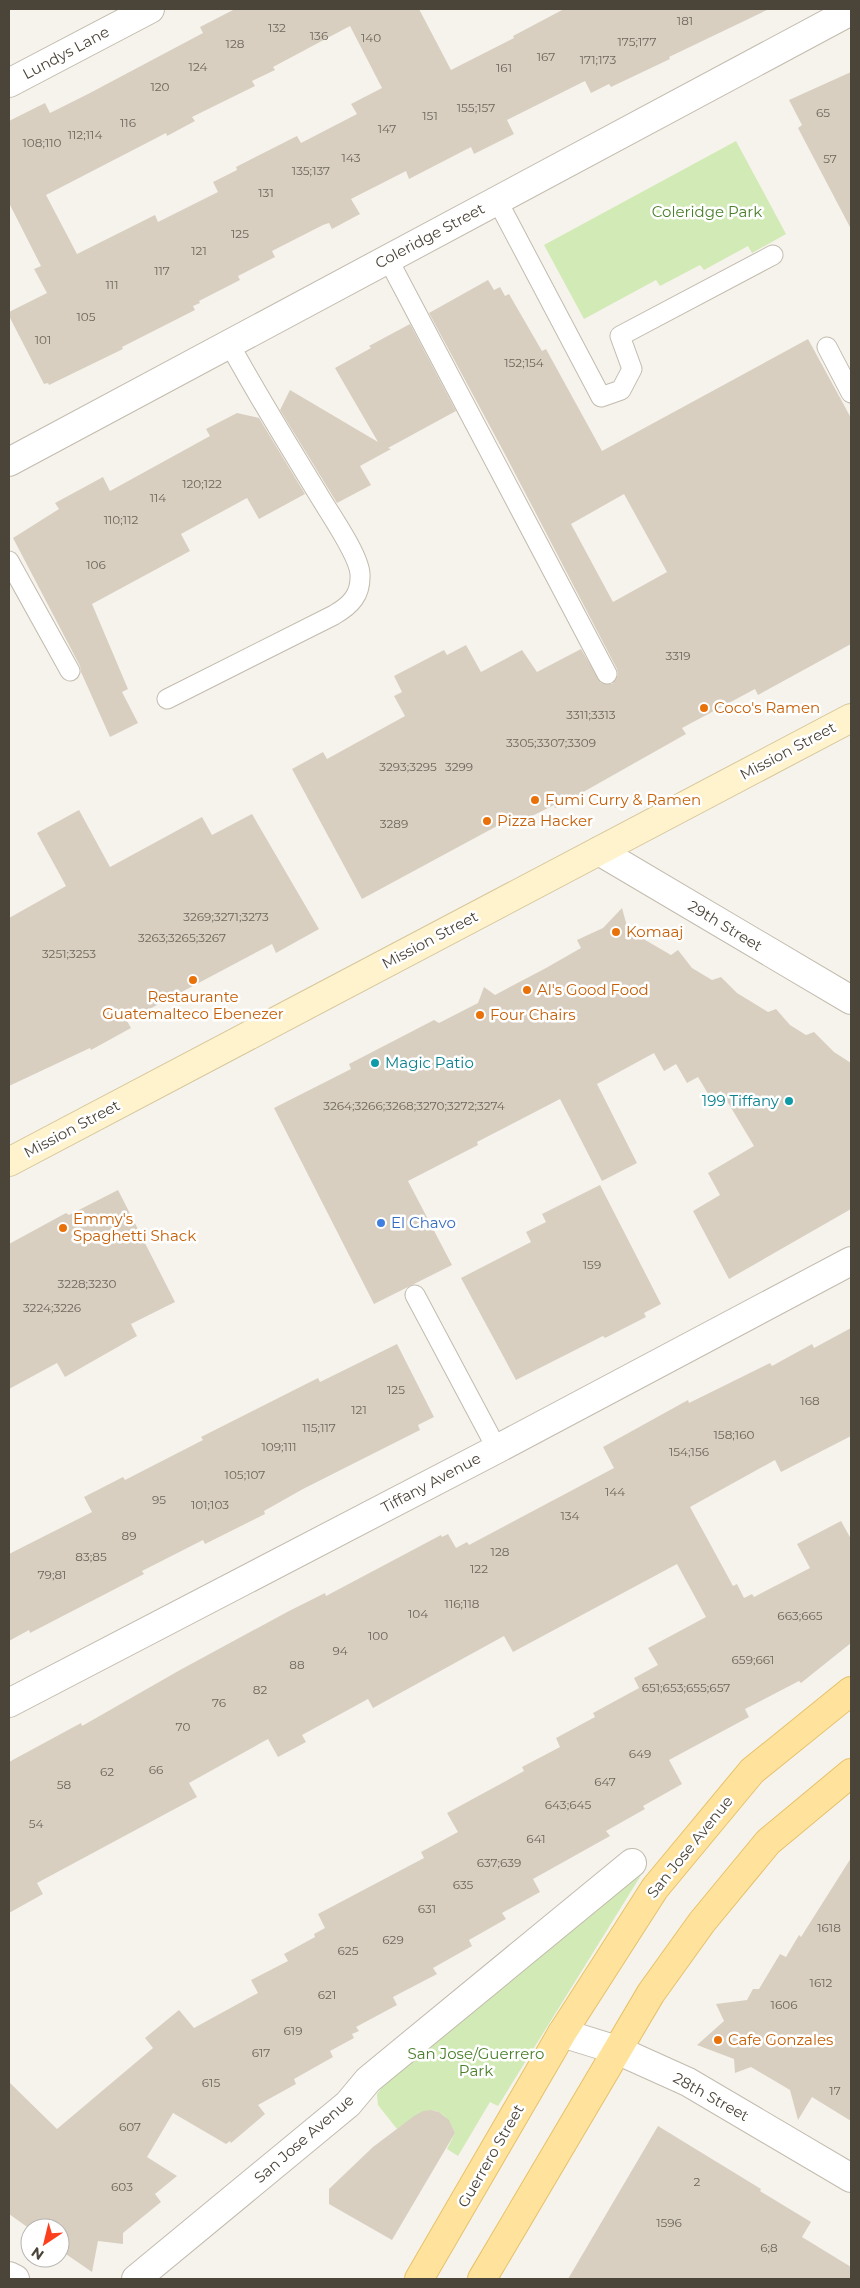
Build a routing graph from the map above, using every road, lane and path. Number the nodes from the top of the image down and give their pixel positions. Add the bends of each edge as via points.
1 (150, 9) edge
2 (851, 11) edge
3 (9, 83) edge
4 (497, 200) junction
5 (773, 255) dead end
6 (388, 259) junction
7 (229, 343) junction
8 (826, 347) dead end
9 (851, 393) edge
10 (9, 462) edge
11 (9, 560) edge
12 (70, 671) dead end
13 (607, 674) dead end
14 (167, 699) dead end
15 (851, 718) edge
16 (599, 851) junction
17 (851, 1000) edge
18 (9, 1162) edge
19 (851, 1261) edge
20 (416, 1295) dead end
21 (497, 1449) junction
22 (851, 1691) edge
23 (9, 1703) edge
24 (851, 1773) edge
25 (632, 1863) dead end
26 (562, 2032) junction
27 (617, 2050) junction
28 (851, 2178) edge
29 (9, 2276) edge
30 (15, 2279) edge
31 (136, 2279) edge
32 (419, 2279) edge
33 (482, 2279) edge

1 - 3 street, Lundys Lane
2 - 4 street, Coleridge Street
4 - 5 lane via 601,397 621,390 632,369 620,336
4 - 6 street, Coleridge Street
6 - 7 street, Coleridge Street
6 - 13 lane
7 - 10 street, Coleridge Street
7 - 14 lane via 347,541 360,572 358,594 334,615
8 - 9 lane
11 - 12 lane
15 - 16 main road, Mission Street
16 - 17 street, 29th Street
16 - 18 main road, Mission Street
19 - 21 street, Tiffany Avenue
20 - 21 lane
21 - 23 street, Tiffany Avenue
22 - 26 main road, San Jose Avenue via 752,1771 654,1888
24 - 27 main road via 768,1842 702,1922 651,1993
25 - 31 street, San Jose Avenue via 368,2080 348,2104
26 - 27 street, 28th Street
26 - 32 main road, Guerrero Street
27 - 28 street, 28th Street via 688,2082
27 - 33 main road
29 - 30 street

